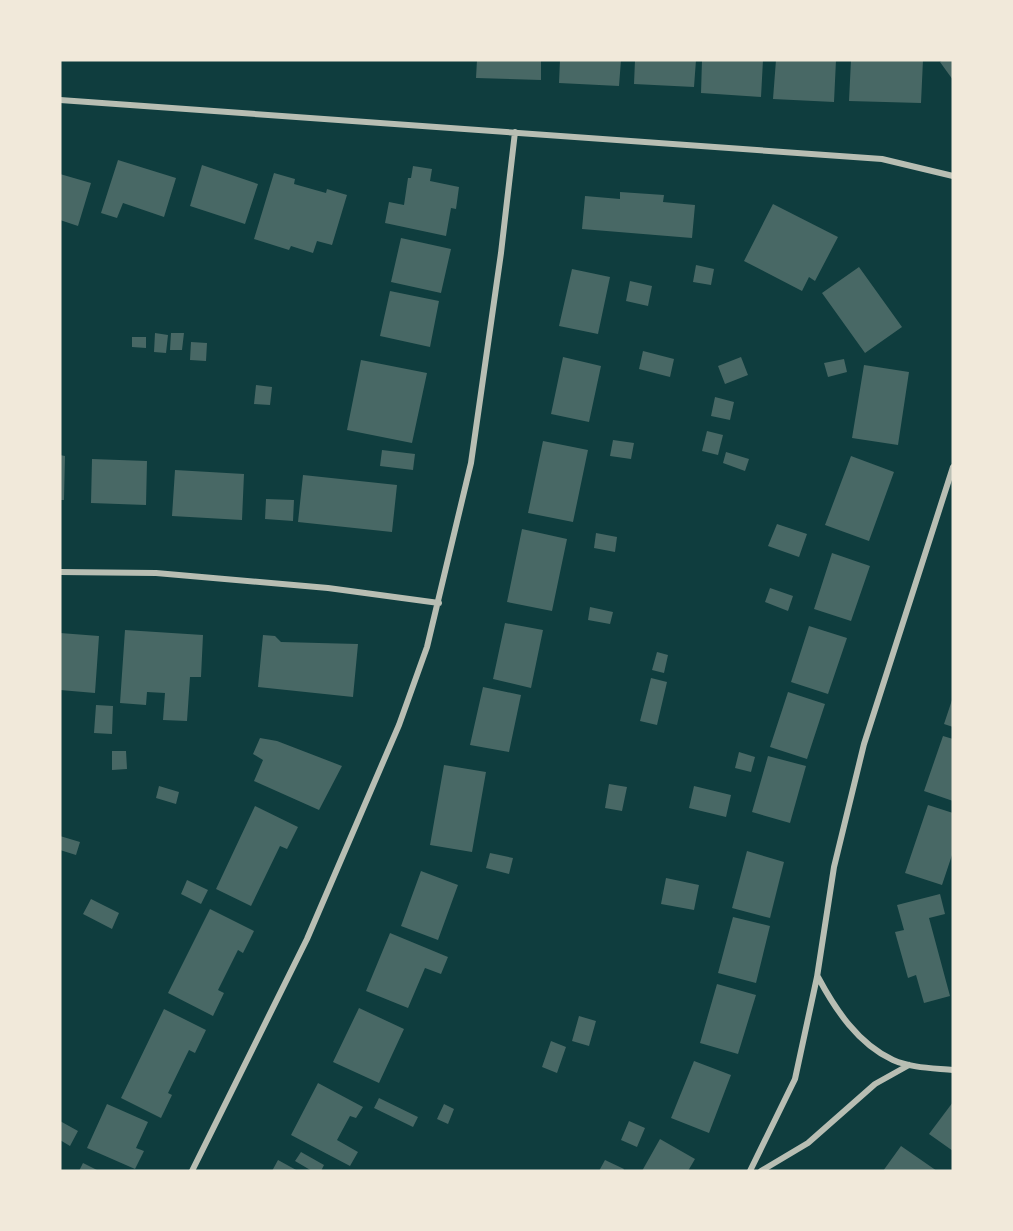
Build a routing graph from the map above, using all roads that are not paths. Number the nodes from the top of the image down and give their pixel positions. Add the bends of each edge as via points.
1 (60, 100) edge
2 (515, 132) junction
3 (953, 176) edge
4 (953, 468) edge
5 (60, 572) edge
6 (439, 603) junction
7 (817, 977) junction
8 (909, 1065) junction
9 (953, 1070) edge
10 (192, 1171) edge
11 (750, 1171) edge
12 (761, 1171) edge

1 - 2 street
2 - 3 street via 882,159
2 - 6 street via 471,463
4 - 7 street via 864,744 834,867
5 - 6 street via 156,573 328,588
6 - 10 street via 399,725 307,939
7 - 8 street via 838,1013 879,1052
7 - 11 street via 795,1079
8 - 9 street
8 - 12 street via 874,1084 808,1143

